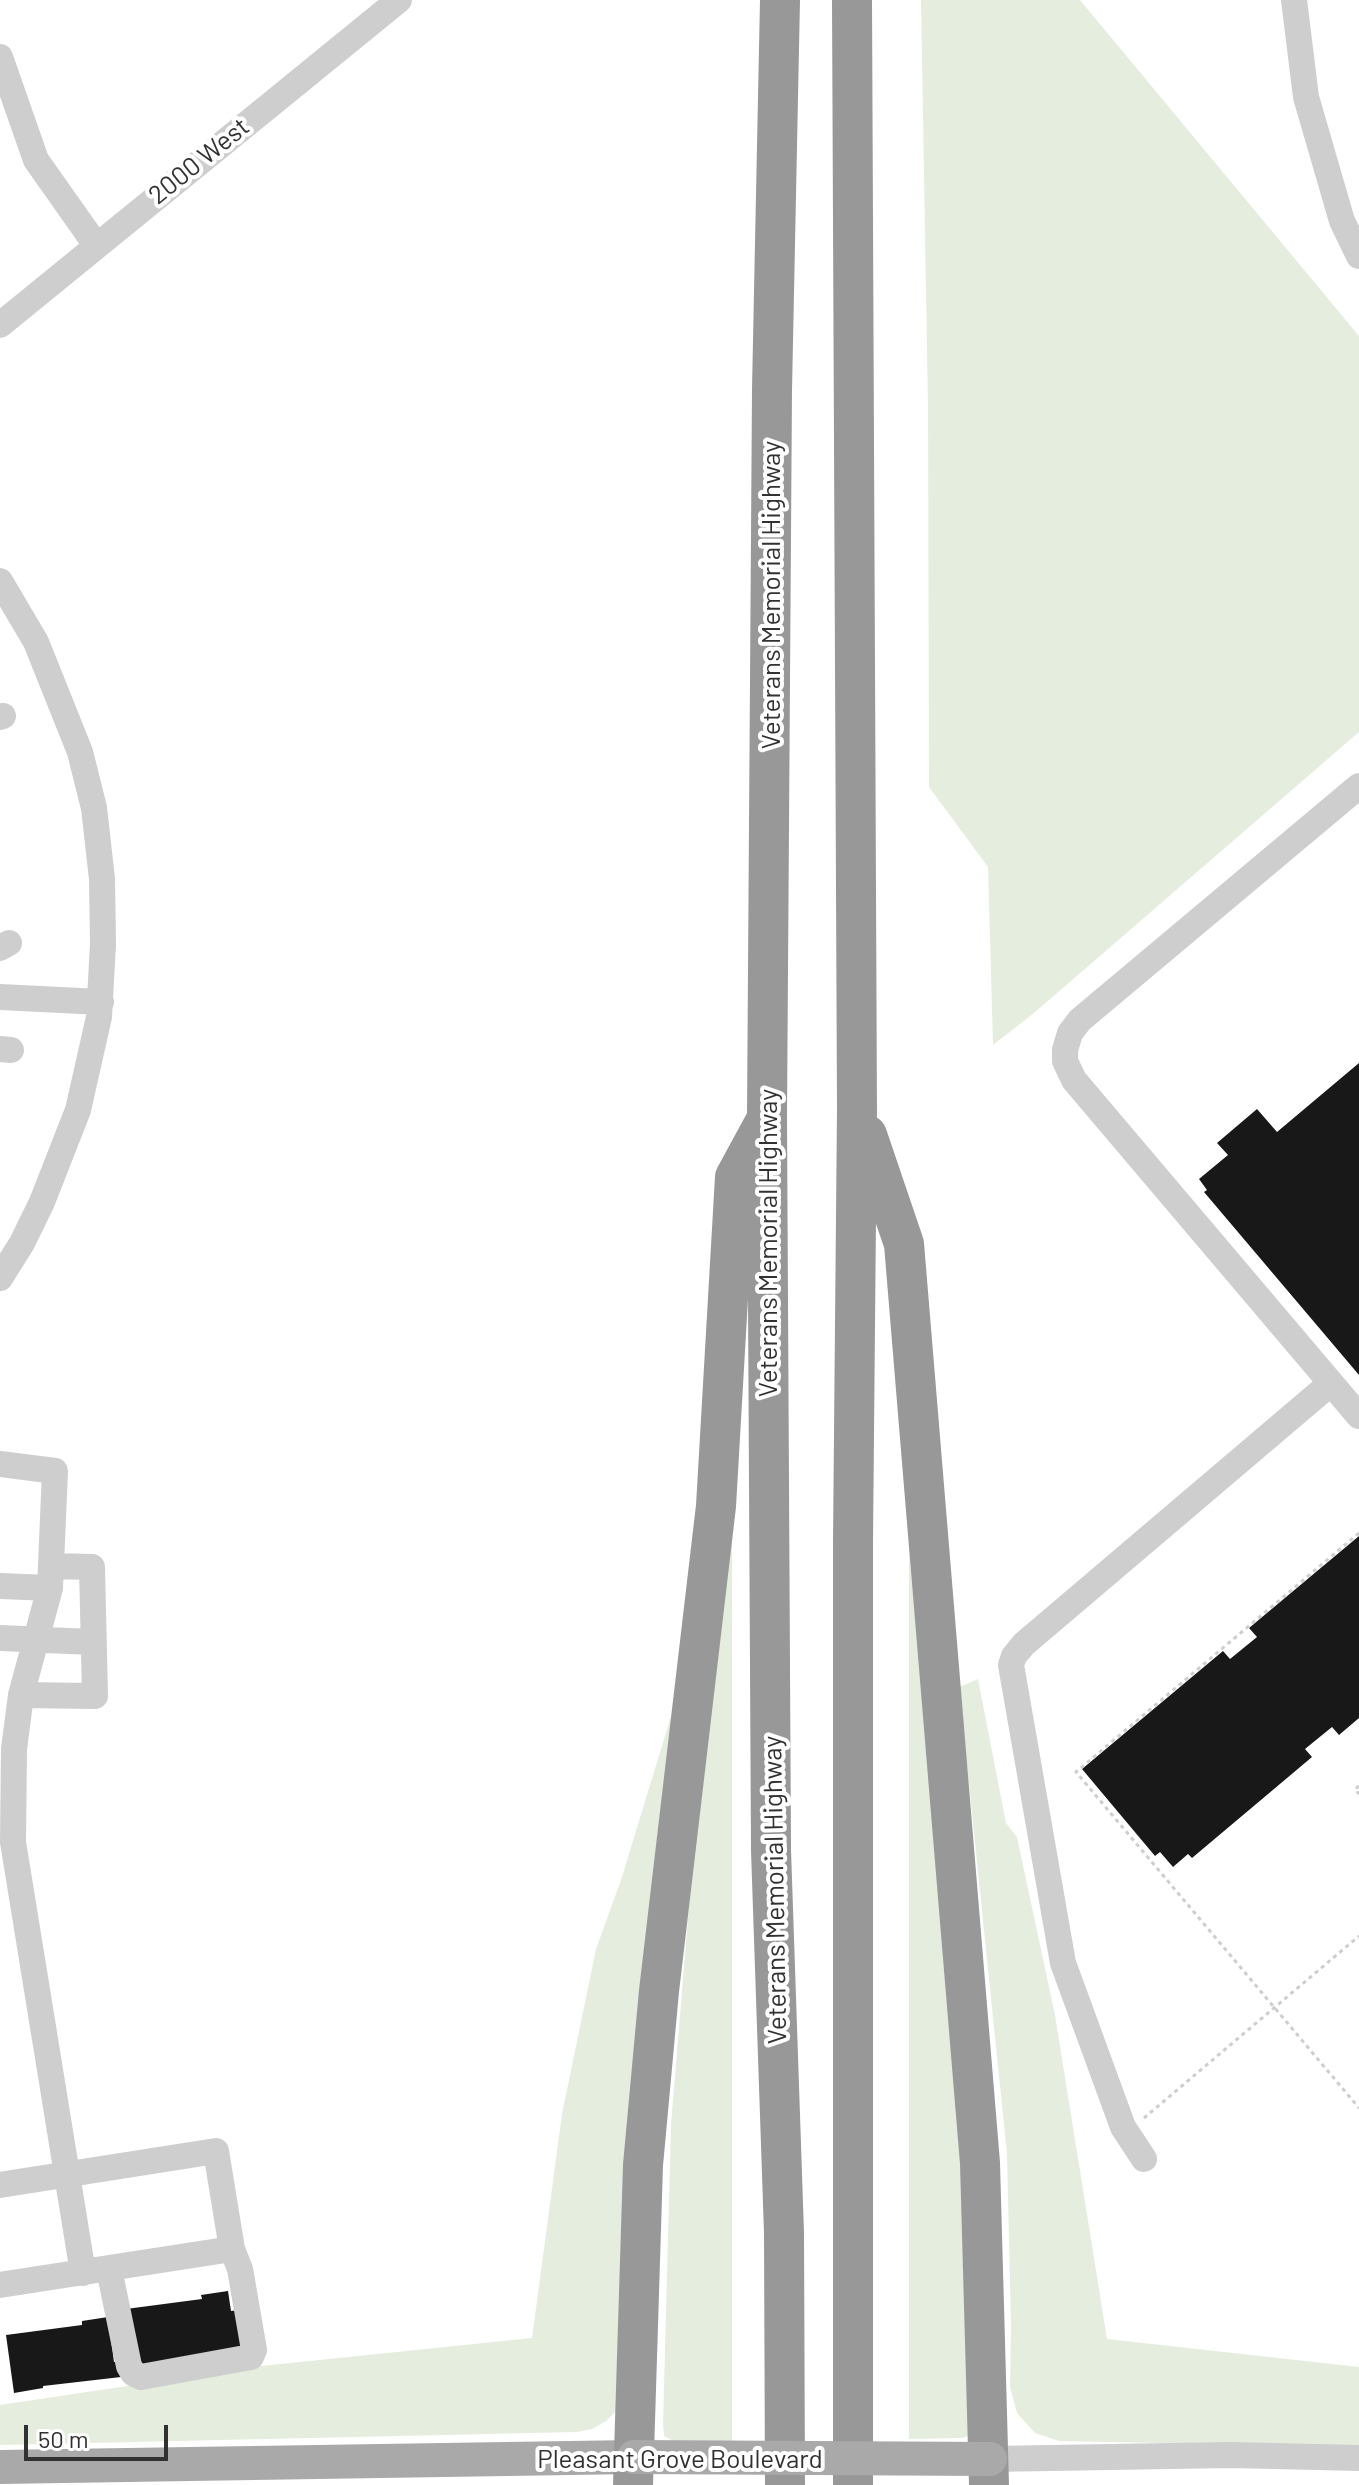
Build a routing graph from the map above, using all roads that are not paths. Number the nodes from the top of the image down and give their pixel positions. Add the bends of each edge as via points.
1 (399, 0) edge
2 (780, 0) edge
3 (852, 0) edge
4 (1294, 0) edge
5 (0, 57) edge
6 (96, 245) junction
7 (1359, 256) edge
8 (0, 325) edge
9 (0, 581) edge
10 (1356, 795) edge
11 (0, 997) edge
12 (101, 1002) junction
13 (857, 1108) junction
14 (767, 1116) junction
15 (0, 1278) edge
16 (1331, 1383) junction
17 (1359, 1416) edge
18 (0, 1464) edge
19 (51, 1577) junction
20 (0, 1586) edge
21 (0, 1638) edge
22 (37, 1638) junction
23 (92, 1642) junction
24 (21, 1695) junction
25 (7, 1798) edge
26 (7, 1843) edge
27 (1144, 2159) dead end
28 (67, 2175) junction
29 (0, 2185) edge
30 (232, 2249) junction
31 (109, 2269) junction
32 (83, 2273) junction
33 (0, 2285) edge
34 (1359, 2458) edge
35 (0, 2467) edge
36 (633, 2471) edge
37 (989, 2472) edge
38 (785, 2485) edge
39 (853, 2485) edge

1 - 6 street, 2000 West
2 - 14 highway, Veterans Memorial Highway
3 - 13 highway
4 - 7 street via 1306,97 1342,221
5 - 6 street via 36,160
6 - 8 street, 2000 West
9 - 12 street via 53,680 94,808 102,879
10 - 16 street via 1080,1020 1065,1050 1074,1080
11 - 12 street
12 - 15 street via 91,1063 62,1157
13 - 37 highway via 904,1244 980,2163
13 - 39 highway
14 - 36 highway via 735,1177 716,1506 643,2165
14 - 38 highway, Veterans Memorial Highway via 771,1850 784,2233
16 - 17 street
16 - 27 street via 1018,1649 1011,1665 1063,1963 1126,2133
18 - 19 street via 55,1471
19 - 20 street
19 - 22 street
19 - 23 street via 92,1567
21 - 22 street
22 - 23 street
22 - 24 street
23 - 24 street via 95,1696
24 - 25 street
25 - 26 street
26 - 28 street
28 - 29 street
28 - 30 street via 216,2151
28 - 32 street
30 - 31 street
30 - 31 street via 240,2269 251,2357 141,2377 129,2366
31 - 32 street
32 - 33 street
34 - 37 street, Pleasant Grove Boulevard via 1231,2455
35 - 36 main road, Pleasant Grove Boulevard
36 - 37 main road, Pleasant Grove Boulevard, bridge

